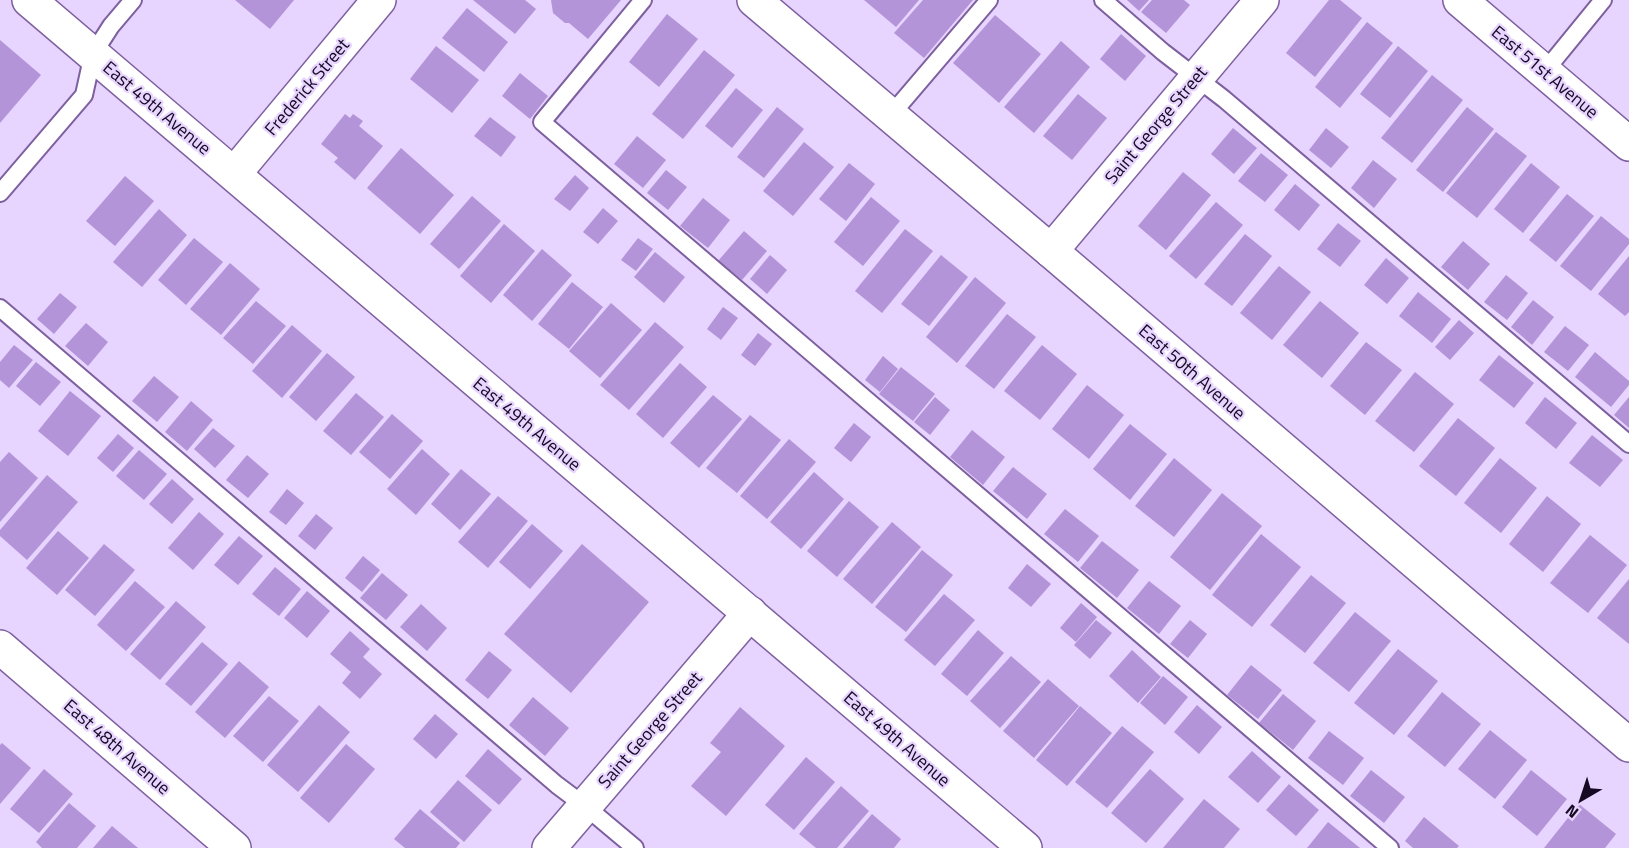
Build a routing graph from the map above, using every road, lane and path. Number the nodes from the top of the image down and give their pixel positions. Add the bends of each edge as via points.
1 (29, 0) edge
2 (133, 0) edge
3 (379, 0) edge
4 (643, 0) edge
5 (754, 0) edge
6 (989, 0) edge
7 (1103, 0) edge
8 (1262, 0) edge
9 (1461, 0) edge
10 (1603, 0) edge
11 (93, 54) junction
12 (1545, 71) junction
13 (1197, 76) junction
14 (890, 116) junction
15 (1629, 144) edge
16 (234, 174) junction
17 (0, 193) edge
18 (1051, 251) junction
19 (0, 308) edge
20 (1629, 444) edge
21 (750, 613) junction
22 (0, 647) edge
23 (1629, 746) edge
24 (585, 806) junction
25 (234, 848) edge
26 (549, 848) edge
27 (635, 848) edge
28 (1025, 848) edge
29 (1390, 848) edge

1 - 11 street, East 49th Avenue
2 - 11 lane
3 - 16 street, Frederick Street
4 - 29 lane via 542,122
5 - 14 street, East 50th Avenue
6 - 14 lane
7 - 13 lane
8 - 13 street, Saint George Street
9 - 12 street, East 51st Avenue
10 - 12 lane
11 - 16 street, East 49th Avenue
11 - 17 lane via 84,95
12 - 15 street, East 51st Avenue
13 - 18 street, Saint George Street
13 - 20 lane
14 - 18 street, East 50th Avenue
16 - 21 street, East 49th Avenue
18 - 23 street, East 50th Avenue
19 - 24 lane
21 - 24 street, Saint George Street
21 - 28 street, East 49th Avenue
22 - 25 street, East 48th Avenue
24 - 26 street, Saint George Street
24 - 27 lane

